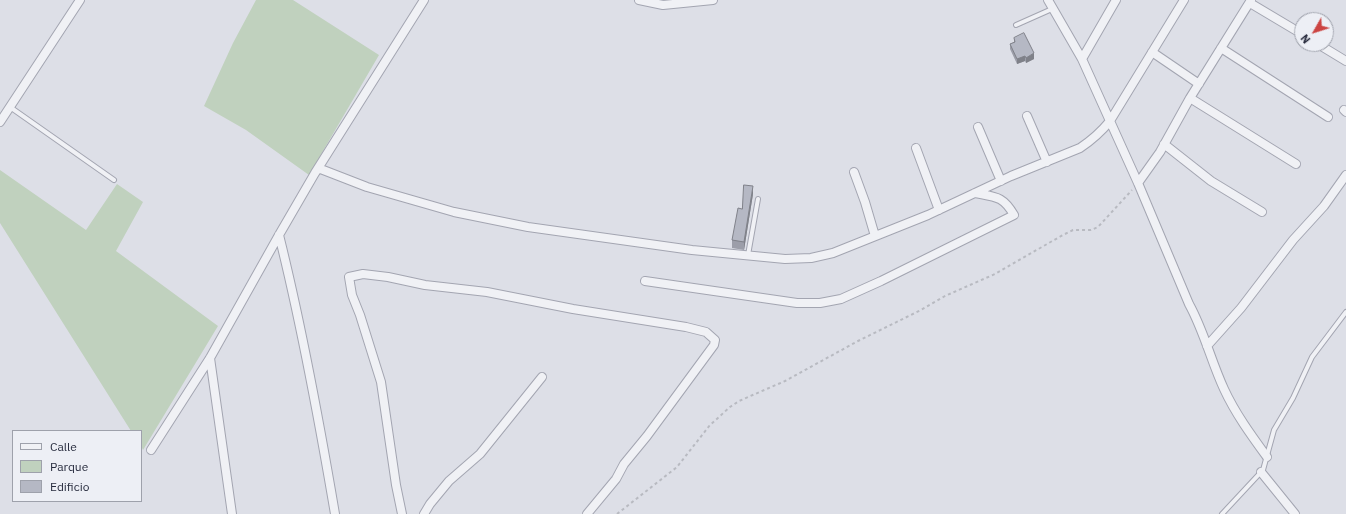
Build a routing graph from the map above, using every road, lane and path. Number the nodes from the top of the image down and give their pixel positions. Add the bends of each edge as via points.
1 (80, 0) edge
2 (424, 0) edge
3 (639, 0) edge
4 (713, 0) edge
5 (1048, 0) edge
6 (1116, 0) edge
7 (1184, 0) edge
8 (1251, 1) edge
9 (1053, 8) junction
10 (1016, 25) dead end
11 (1294, 29) edge
12 (1221, 48) junction
13 (1152, 52) junction
14 (1331, 52) edge
15 (1082, 59) junction
16 (1346, 61) edge
17 (1199, 84) junction
18 (1190, 98) junction
19 (10, 107) junction
20 (1027, 116) dead end
21 (1328, 117) dead end
22 (1110, 121) junction
23 (0, 122) edge
24 (978, 127) dead end
25 (1164, 144) junction
26 (916, 148) dead end
27 (1048, 162) junction
28 (1296, 164) dead end
29 (318, 168) junction
30 (854, 172) dead end
31 (1346, 175) edge
32 (114, 180) dead end
33 (1001, 180) junction
34 (1138, 183) junction
35 (975, 193) junction
36 (758, 199) dead end
37 (939, 210) junction
38 (1262, 212) dead end
39 (278, 235) junction
40 (875, 236) junction
41 (748, 255) junction
42 (645, 281) dead end
43 (1346, 312) edge
44 (1207, 346) junction
45 (210, 358) junction
46 (542, 376) dead end
47 (151, 450) dead end
48 (1267, 456) junction
49 (1261, 472) junction
50 (232, 514) edge
51 (335, 514) edge
52 (402, 514) edge
53 (424, 514) edge
54 (587, 514) edge
55 (617, 514) edge
56 (1222, 514) edge
57 (1295, 514) edge

1 - 19 street
2 - 29 street
3 - 4 street via 663,5
5 - 9 street
6 - 15 street
7 - 13 street
8 - 11 street
8 - 12 street
9 - 10 lane
9 - 15 street
12 - 17 street
12 - 21 street
13 - 17 street
13 - 22 street
14 - 16 street
15 - 22 street
17 - 18 street
18 - 25 street
18 - 28 street
19 - 23 street
19 - 32 lane
20 - 27 street
22 - 27 street via 1088,143
22 - 34 street
24 - 33 street
25 - 34 street
25 - 38 street via 1211,180
26 - 37 street
27 - 33 street
29 - 39 street
29 - 41 street via 366,188 454,212 521,225 692,250
30 - 40 street
31 - 44 street via 1324,206
33 - 35 street
34 - 44 street
34 - 55 path via 1098,227 1091,230 1073,230 995,274 945,296 785,381 739,401 710,426 676,467
35 - 37 street
35 - 42 street via 1000,199 1014,216 841,299 820,303 797,303
36 - 41 lane
37 - 40 street
39 - 45 street
39 - 51 street via 312,380
40 - 41 street via 833,253 811,258
43 - 48 lane via 1312,357 1293,398 1274,430
44 - 48 street via 1224,390
45 - 47 street
45 - 50 street
46 - 53 street via 480,454 449,481
48 - 49 lane
49 - 56 lane
49 - 57 street
52 - 54 street via 381,382 352,295 349,277 352,275 388,276 425,285 488,292 686,327 706,332 715,340 714,345 624,464 616,479

